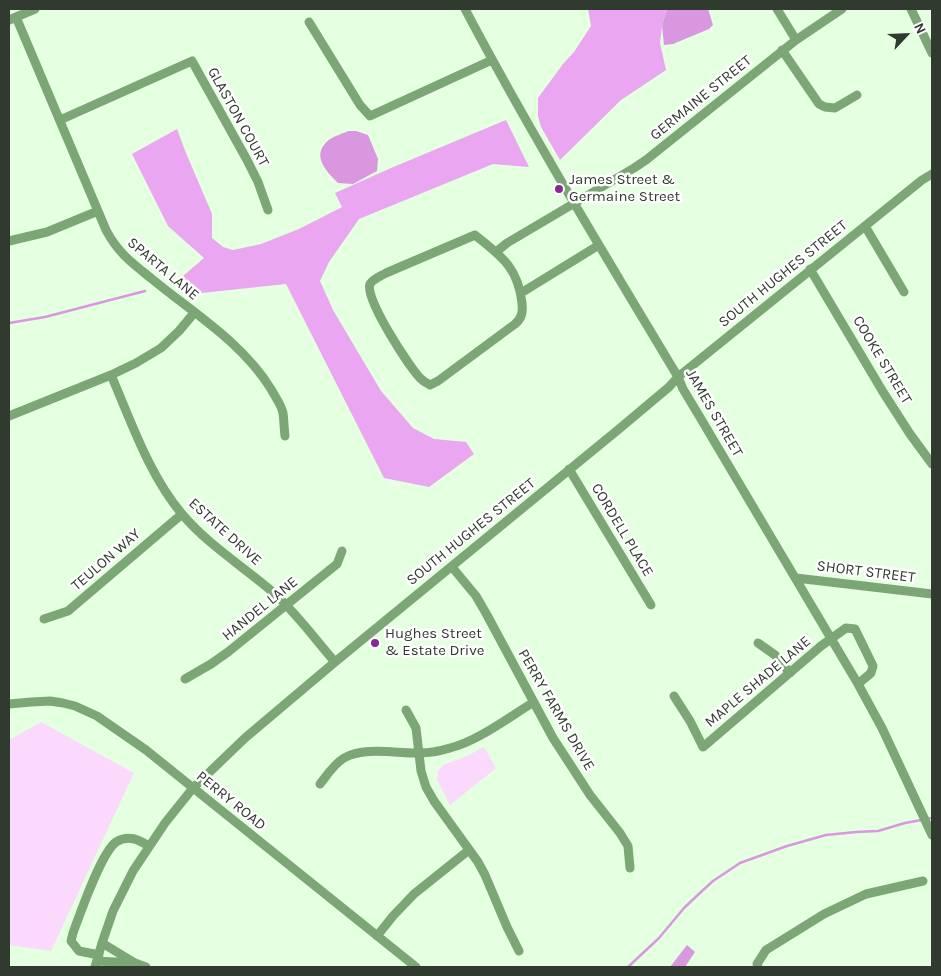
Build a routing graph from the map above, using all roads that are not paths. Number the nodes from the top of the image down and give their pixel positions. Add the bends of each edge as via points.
1 (35, 9) edge
2 (464, 9) edge
3 (777, 9) edge
4 (842, 9) edge
5 (911, 9) edge
6 (12, 19) edge
7 (309, 22) dead end
8 (796, 40) junction
9 (782, 50) junction
10 (932, 52) edge
11 (492, 60) junction
12 (857, 95) dead end
13 (60, 120) junction
14 (932, 174) edge
15 (575, 203) junction
16 (268, 210) dead end
17 (98, 211) junction
18 (864, 226) junction
19 (9, 241) edge
20 (599, 245) junction
21 (496, 252) junction
22 (810, 269) junction
23 (521, 292) junction
24 (904, 292) dead end
25 (194, 313) junction
26 (111, 375) junction
27 (678, 377) junction
28 (9, 416) edge
29 (285, 436) dead end
30 (932, 464) edge
31 (569, 469) junction
32 (182, 514) junction
33 (342, 550) dead end
34 (452, 567) junction
35 (796, 578) junction
36 (932, 594) edge
37 (286, 605) junction
38 (651, 605) dead end
39 (44, 619) dead end
40 (831, 639) junction
41 (758, 643) dead end
42 (335, 662) junction
43 (790, 673) junction
44 (185, 679) dead end
45 (858, 684) junction
46 (674, 696) dead end
47 (534, 702) junction
48 (9, 704) edge
49 (406, 710) dead end
50 (419, 753) junction
51 (320, 784) dead end
52 (193, 788) junction
53 (932, 835) edge
54 (149, 846) junction
55 (469, 850) junction
56 (630, 868) dead end
57 (923, 881) dead end
58 (377, 936) junction
59 (102, 943) junction
60 (519, 951) dead end
61 (97, 961) edge
62 (135, 965) edge
63 (146, 967) edge
64 (416, 967) edge
65 (758, 967) edge

1 - 6 street
2 - 11 street, JAMES STREET
3 - 8 street
4 - 8 street, GERMAINE STREET
5 - 10 street
6 - 13 street, SPARTA LANE
7 - 11 street via 370,116
8 - 9 street, GERMAINE STREET
9 - 12 street via 819,104 835,108
9 - 15 street, GERMAINE STREET via 646,160
11 - 15 street, JAMES STREET
13 - 16 street, GLASTON COURT via 192,61 251,167
13 - 17 street, SPARTA LANE
14 - 18 street, SOUTH HUGHES STREET
15 - 20 street, JAMES STREET
15 - 21 street, GERMAINE STREET via 507,242
17 - 19 street via 47,232
17 - 25 street, SPARTA LANE via 110,239 123,256
18 - 22 street, SOUTH HUGHES STREET
18 - 24 street
20 - 23 street
20 - 27 street, JAMES STREET
21 - 23 street via 511,268
21 - 23 street via 475,235 373,280 369,287 374,303 404,358 430,385 438,381 520,320
22 - 27 street, SOUTH HUGHES STREET
22 - 30 street, COOKE STREET via 883,392
25 - 26 street via 161,348
25 - 29 street, SPARTA LANE via 241,351 267,383 283,413
26 - 28 street
26 - 32 street, ESTATE DRIVE via 151,465
27 - 31 street, SOUTH HUGHES STREET via 669,388
27 - 35 street, JAMES STREET
31 - 34 street, SOUTH HUGHES STREET
31 - 38 street, CORDELL PLACE
32 - 37 street, ESTATE DRIVE
32 - 39 street, TEULON WAY via 68,611
33 - 37 street, HANDEL LANE via 337,564
34 - 42 street, SOUTH HUGHES STREET
34 - 47 street, PERRY FARMS DRIVE via 476,596
35 - 36 street, SHORT STREET
35 - 40 street, JAMES STREET
37 - 42 street, ESTATE DRIVE
37 - 44 street, HANDEL LANE via 228,652
40 - 43 street, MAPLE SHADE LANE
40 - 45 street, JAMES STREET
40 - 45 street, MAPLE SHADE LANE via 846,628 854,629 873,666 871,673
41 - 43 street via 775,655
42 - 52 street, SOUTH HUGHES STREET via 244,738
43 - 46 street, MAPLE SHADE LANE via 703,747
45 - 53 street, JAMES STREET
47 - 50 street via 465,743
47 - 56 street, PERRY FARMS DRIVE via 566,759 628,846
48 - 52 street, PERRY ROAD via 50,701 87,711 116,728
49 - 50 street via 416,728
50 - 51 street via 353,754 335,766
50 - 55 street via 426,786
52 - 54 street, SOUTH HUGHES STREET
52 - 58 street, PERRY ROAD
54 - 59 street, SOUTH HUGHES STREET via 113,911
54 - 61 street via 137,838 116,842 94,879 71,941 79,951
55 - 58 street via 414,894
55 - 60 street via 485,875
57 - 65 street via 866,894 824,914 766,950
58 - 64 street, PERRY ROAD
59 - 61 street, SOUTH HUGHES STREET
59 - 62 street
61 - 62 street
62 - 63 street

